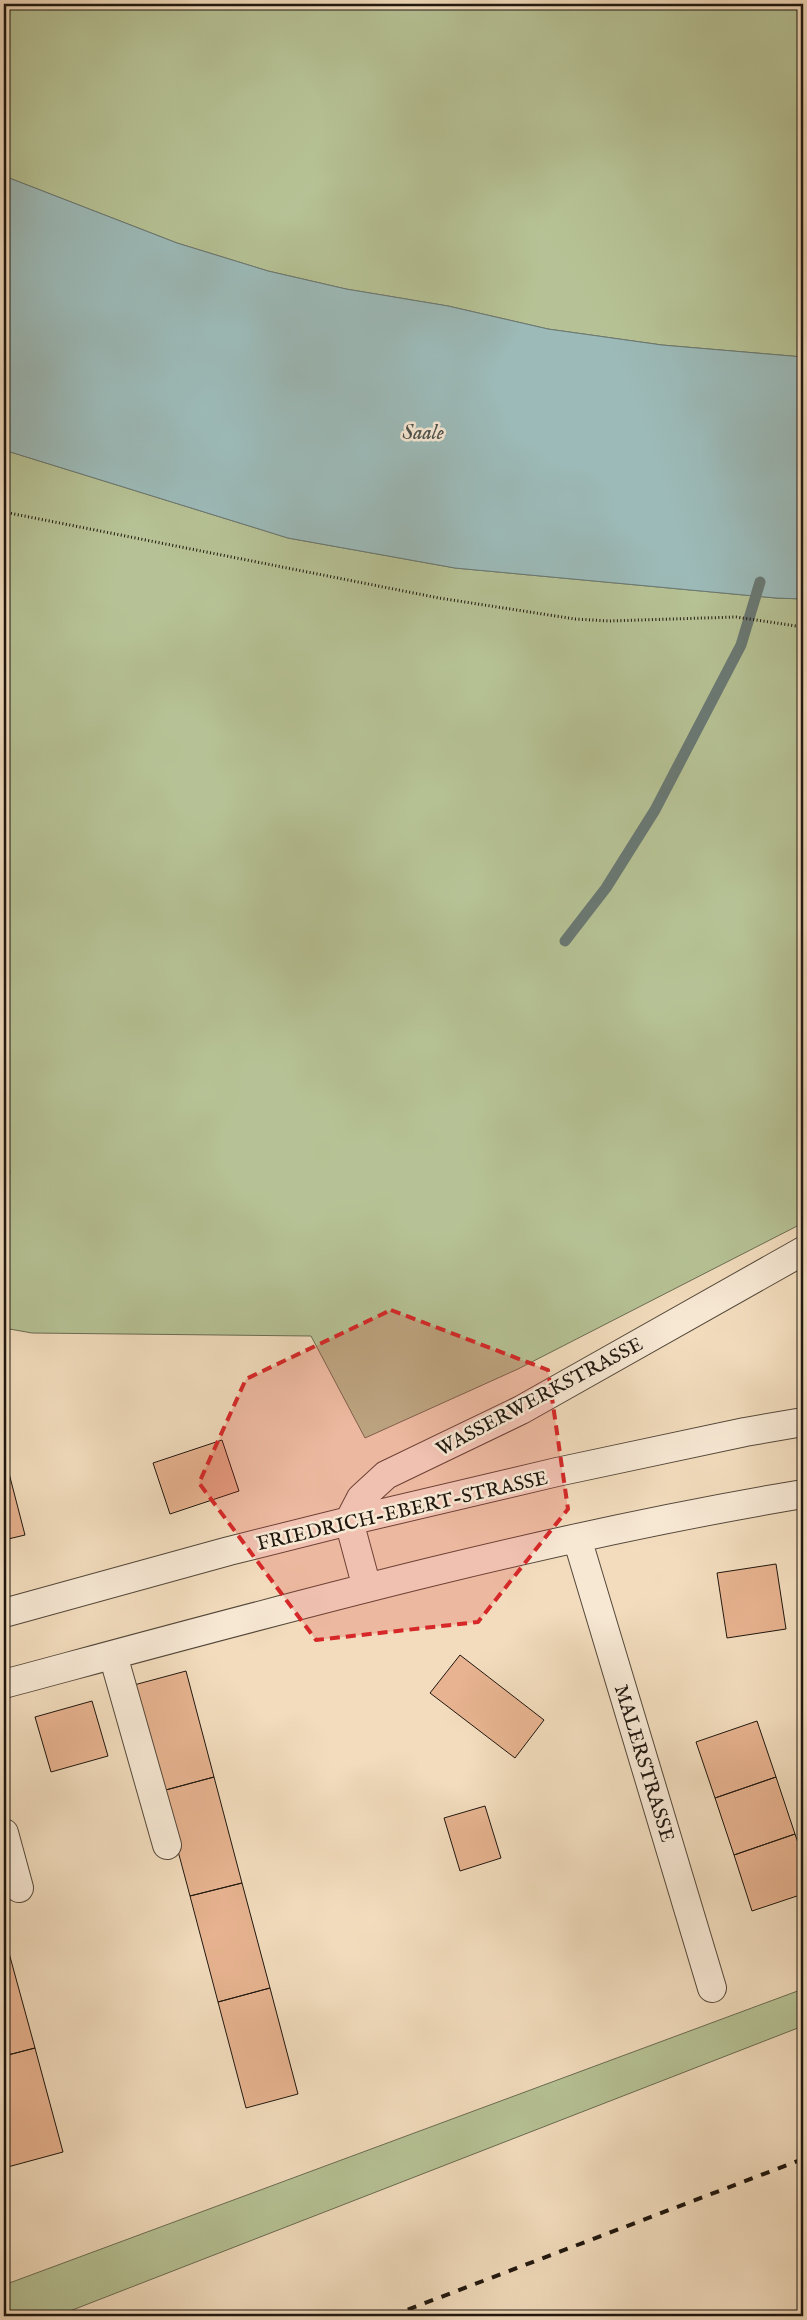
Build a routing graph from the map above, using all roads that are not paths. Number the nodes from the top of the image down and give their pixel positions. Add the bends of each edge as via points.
1 (803, 1251) edge
2 (803, 1422) edge
3 (803, 1494) edge
4 (349, 1521) junction
5 (577, 1538) junction
6 (366, 1588) junction
7 (4, 1613) edge
8 (113, 1655) junction
9 (4, 1684) edge
10 (4, 1832) edge
11 (167, 1845) dead end
12 (20, 1888) dead end
13 (712, 1988) dead end

1 - 4 street, WASSERWERKSTRASSE via 521,1410 386,1475 361,1498
2 - 4 street, FRIEDRICH-EBERT-STRASSE via 557,1472
3 - 5 street
4 - 6 street
4 - 7 street, FRIEDRICH-EBERT-STRASSE
5 - 6 street
5 - 13 street, MALERSTRASSE
6 - 8 street
8 - 9 street
8 - 11 street
10 - 12 street

